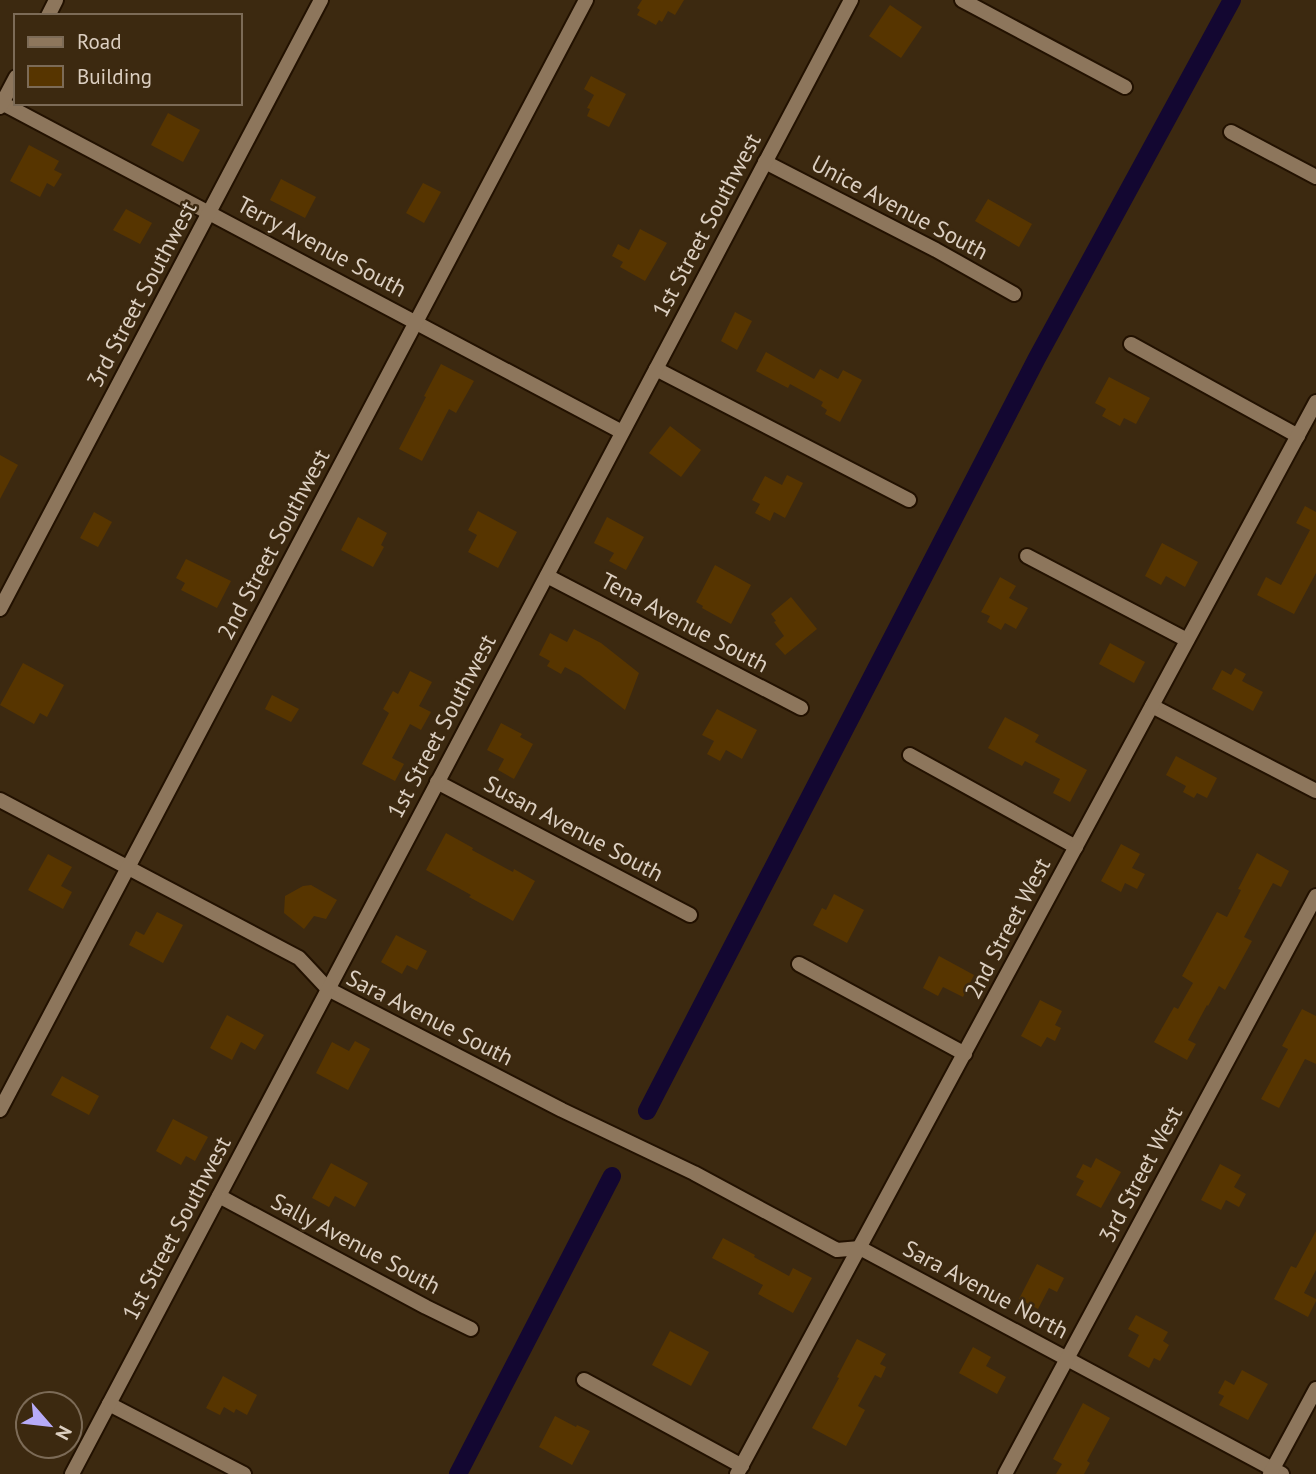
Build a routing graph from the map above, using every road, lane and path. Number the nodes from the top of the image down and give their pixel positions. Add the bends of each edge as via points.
1 (321, 0) edge
2 (586, 0) edge
3 (851, 0) edge
4 (962, 0) edge
5 (14, 81) edge
6 (1125, 87) dead end
7 (1, 104) edge
8 (1231, 132) dead end
9 (765, 162) junction
10 (1316, 177) edge
11 (209, 213) junction
12 (1014, 294) dead end
13 (416, 322) junction
14 (1131, 344) dead end
15 (656, 369) junction
16 (1316, 402) edge
17 (622, 432) junction
18 (1298, 436) junction
19 (909, 500) dead end
20 (1027, 556) dead end
21 (547, 576) junction
22 (0, 609) edge
23 (1187, 640) junction
24 (1153, 706) junction
25 (801, 708) dead end
26 (910, 755) dead end
27 (437, 782) junction
28 (1316, 791) edge
29 (0, 800) edge
30 (1076, 847) junction
31 (128, 868) junction
32 (1316, 896) edge
33 (690, 915) dead end
34 (799, 964) dead end
35 (328, 989) junction
36 (965, 1054) junction
37 (0, 1110) edge
38 (666, 1158) joint
39 (219, 1196) junction
40 (860, 1248) junction
41 (471, 1329) dead end
42 (1068, 1358) junction
43 (584, 1380) dead end
44 (1316, 1389) edge
45 (109, 1404) junction
46 (740, 1470) edge
47 (1275, 1472) edge
48 (72, 1474) edge
49 (244, 1474) edge
50 (1005, 1474) edge

1 - 11 street, 3rd Street Southwest
2 - 13 street, 2nd Street Southwest
3 - 9 street, 1st Street Southwest
4 - 6 street
5 - 7 street
7 - 11 street, Terry Avenue South
8 - 10 street
9 - 12 street, Unice Avenue South
9 - 15 street, 1st Street Southwest
11 - 13 street, Terry Avenue South
11 - 22 street, 3rd Street Southwest
13 - 17 street, Terry Avenue South
13 - 31 street, 2nd Street Southwest
14 - 18 street
15 - 17 street, 1st Street Southwest
15 - 19 street
16 - 18 street, 2nd Street West
17 - 21 street, 1st Street Southwest
18 - 23 street, 2nd Street West
20 - 23 street
21 - 25 street, Tena Avenue South
21 - 27 street, 1st Street Southwest
23 - 24 street, 2nd Street West
24 - 28 street
24 - 30 street, 2nd Street West
26 - 30 street
27 - 33 street, Susan Avenue South
27 - 35 street, 1st Street Southwest
29 - 31 street, Sara Avenue South
30 - 36 street, 2nd Street West
31 - 35 street, Sara Avenue South via 299,958
31 - 37 street, 2nd Street Southwest
32 - 42 street, 3rd Street West
34 - 36 street
35 - 38 street, Sara Avenue South via 550,1104
35 - 39 street, 1st Street Southwest
36 - 40 street, 2nd Street West
38 - 40 street, Sara Avenue North via 837,1250
39 - 41 street, Sally Avenue South
39 - 45 street, 1st Street Southwest
40 - 42 street, Sara Avenue North
40 - 46 street, 2nd Street West
42 - 47 street, Sara Avenue North
42 - 50 street, 3rd Street West
43 - 46 street
44 - 47 street
45 - 48 street, 1st Street Southwest
45 - 49 street

